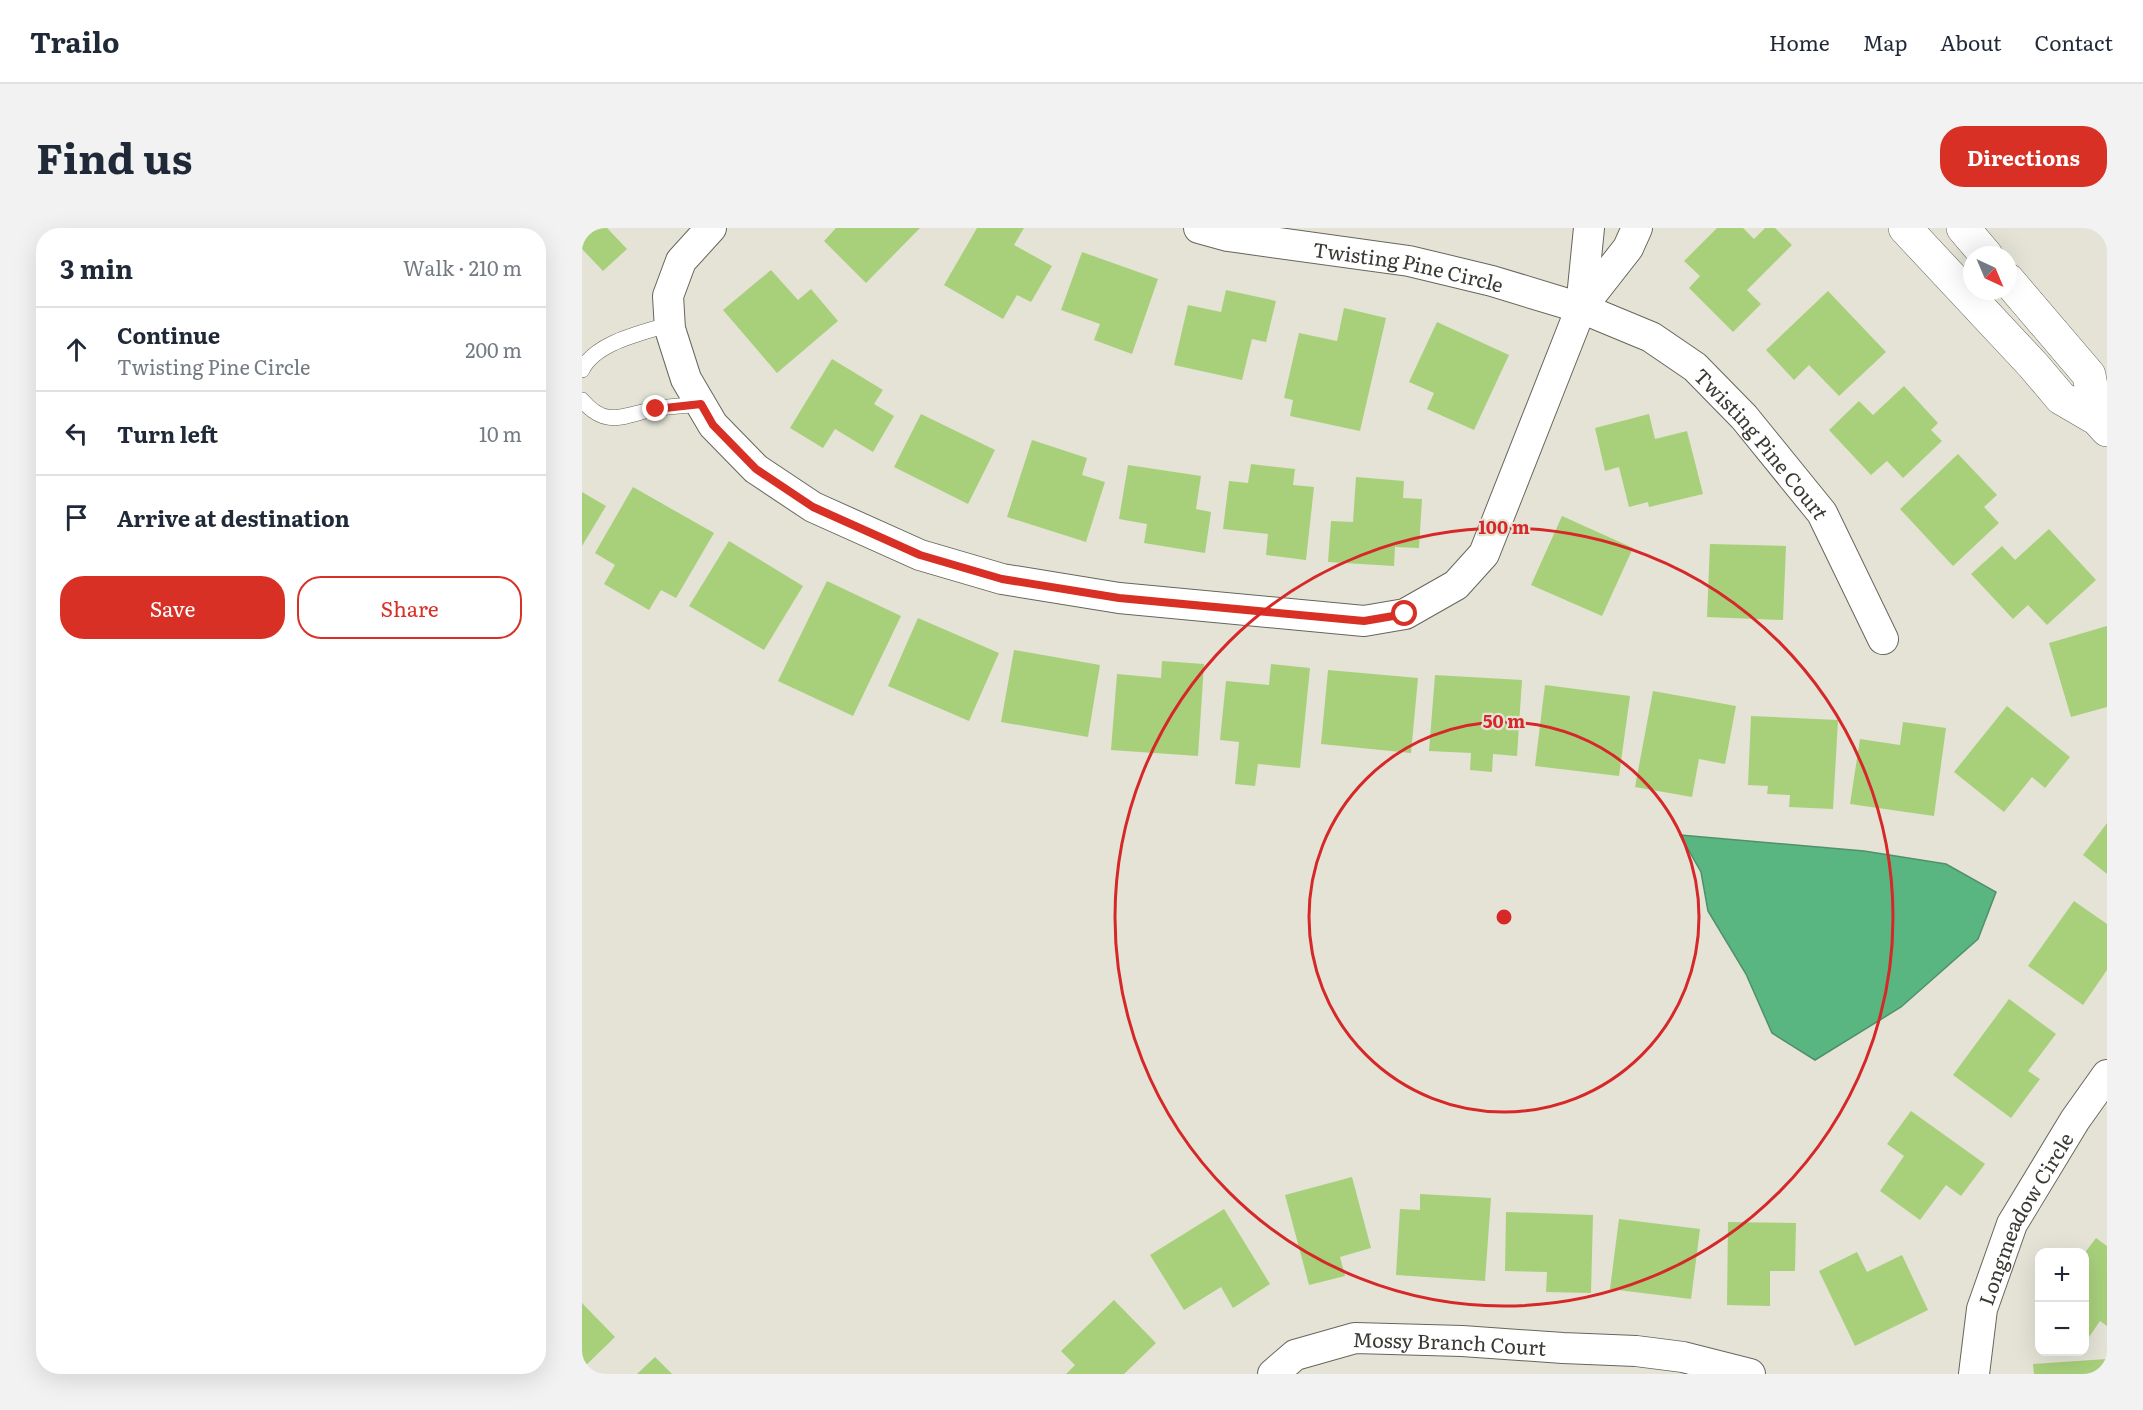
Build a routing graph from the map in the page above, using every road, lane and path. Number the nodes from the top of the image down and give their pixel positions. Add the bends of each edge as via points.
1 (711, 228) edge
2 (1199, 228) edge
3 (1589, 228) edge
4 (1637, 228) edge
5 (1905, 228) edge
6 (1963, 228) edge
7 (1978, 246) edge
8 (2017, 291) edge
9 (1581, 308) junction
10 (670, 324) junction
11 (582, 370) edge
12 (582, 400) edge
13 (701, 404) junction
14 (2102, 425) edge
15 (1883, 639) dead end
16 (2107, 1075) edge
17 (1635, 1362) edge
18 (1273, 1374) edge
19 (1750, 1374) edge
20 (1974, 1374) edge

1 - 10 street via 681,261 669,296
2 - 9 street, Twisting Pine Circle via 1228,236 1409,261
3 - 9 street
4 - 9 street via 1628,248
5 - 14 street via 2061,398
6 - 7 street
8 - 14 street via 2089,375
9 - 13 street via 1484,554 1456,585 1405,614 1364,621 1119,598 1002,579 920,555 813,507 756,469 713,425
9 - 15 street, Twisting Pine Court via 1651,337 1695,367 1744,417 1822,513
10 - 11 lane via 610,344 586,362
10 - 13 street via 686,379
12 - 13 lane via 592,412 616,419
16 - 20 street, Longmeadow Circle via 2012,1224 1982,1309
17 - 18 street, Mossy Branch Court via 1563,1348 1355,1338 1295,1355
17 - 19 street via 1683,1357

